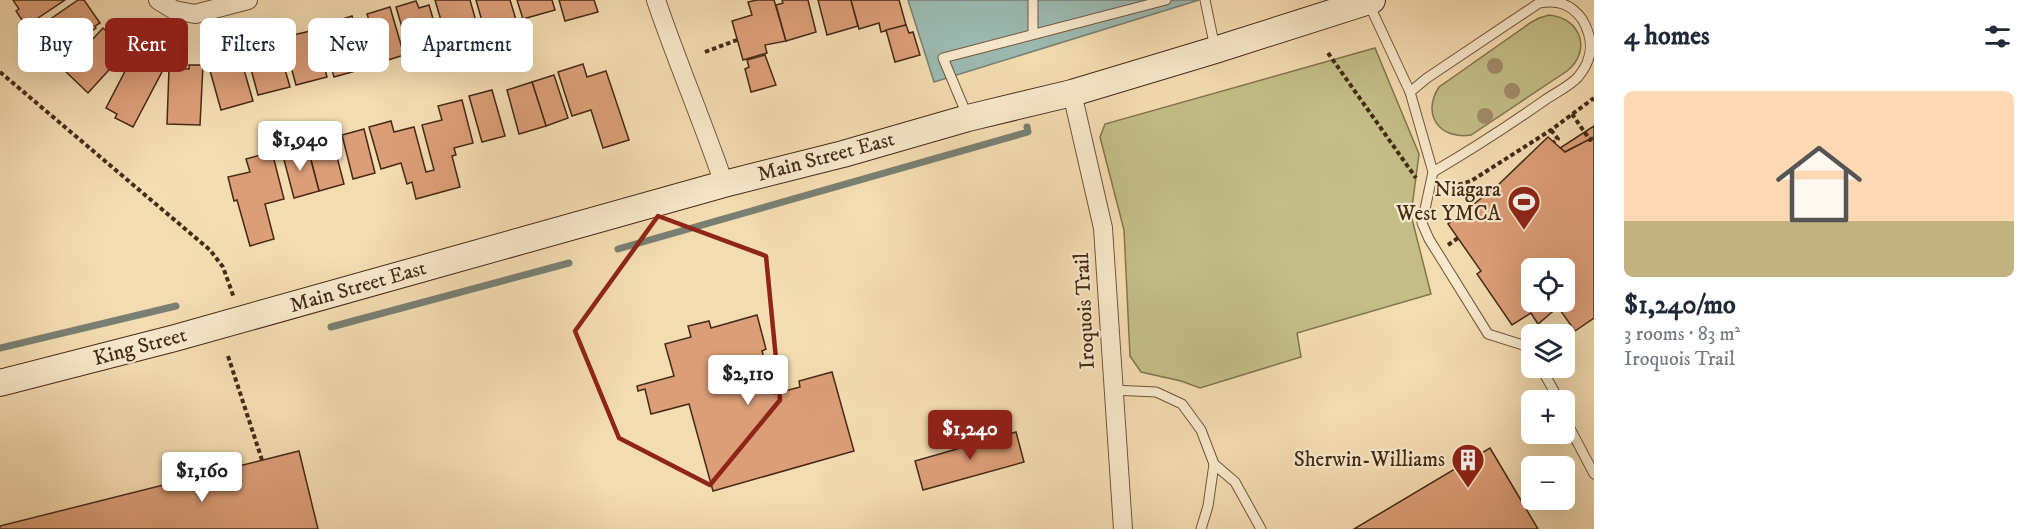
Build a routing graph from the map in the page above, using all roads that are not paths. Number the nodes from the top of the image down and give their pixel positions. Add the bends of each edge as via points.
1 (158, 0) edge
2 (248, 0) edge
3 (656, 0) edge
4 (1034, 0) edge
5 (1166, 0) edge
6 (1205, 0) edge
7 (1370, 1) edge
8 (1033, 34) junction
9 (1215, 50) junction
10 (1410, 92) junction
11 (1072, 93) junction
12 (968, 118) junction
13 (1433, 172) junction
14 (724, 184) junction
15 (279, 309) joint
16 (1521, 344) edge
17 (0, 383) edge
18 (1112, 390) junction
19 (1575, 438) edge
20 (1214, 464) junction
21 (1594, 474) edge
22 (1123, 529) edge
23 (1201, 529) edge
24 (1261, 529) edge

1 - 2 street via 174,10 195,14
3 - 14 street
4 - 8 lane
5 - 8 lane
6 - 9 lane
7 - 9 main road, Main Street East
7 - 10 lane
8 - 12 lane via 944,58
9 - 11 main road, Main Street East
10 - 13 lane
10 - 13 lane via 1539,3 1555,0 1576,11 1589,29 1593,45 1578,77 1487,141
11 - 12 main road, Main Street East
11 - 18 street, Iroquois Trail via 1103,228
12 - 14 main road, Main Street East
13 - 16 lane via 1422,223 1429,239 1488,334
14 - 15 main road, Main Street East
15 - 17 main road, King Street
18 - 20 lane via 1156,392 1182,404 1201,430
18 - 22 street, Iroquois Trail
19 - 21 lane
20 - 23 lane
20 - 24 lane via 1235,482

